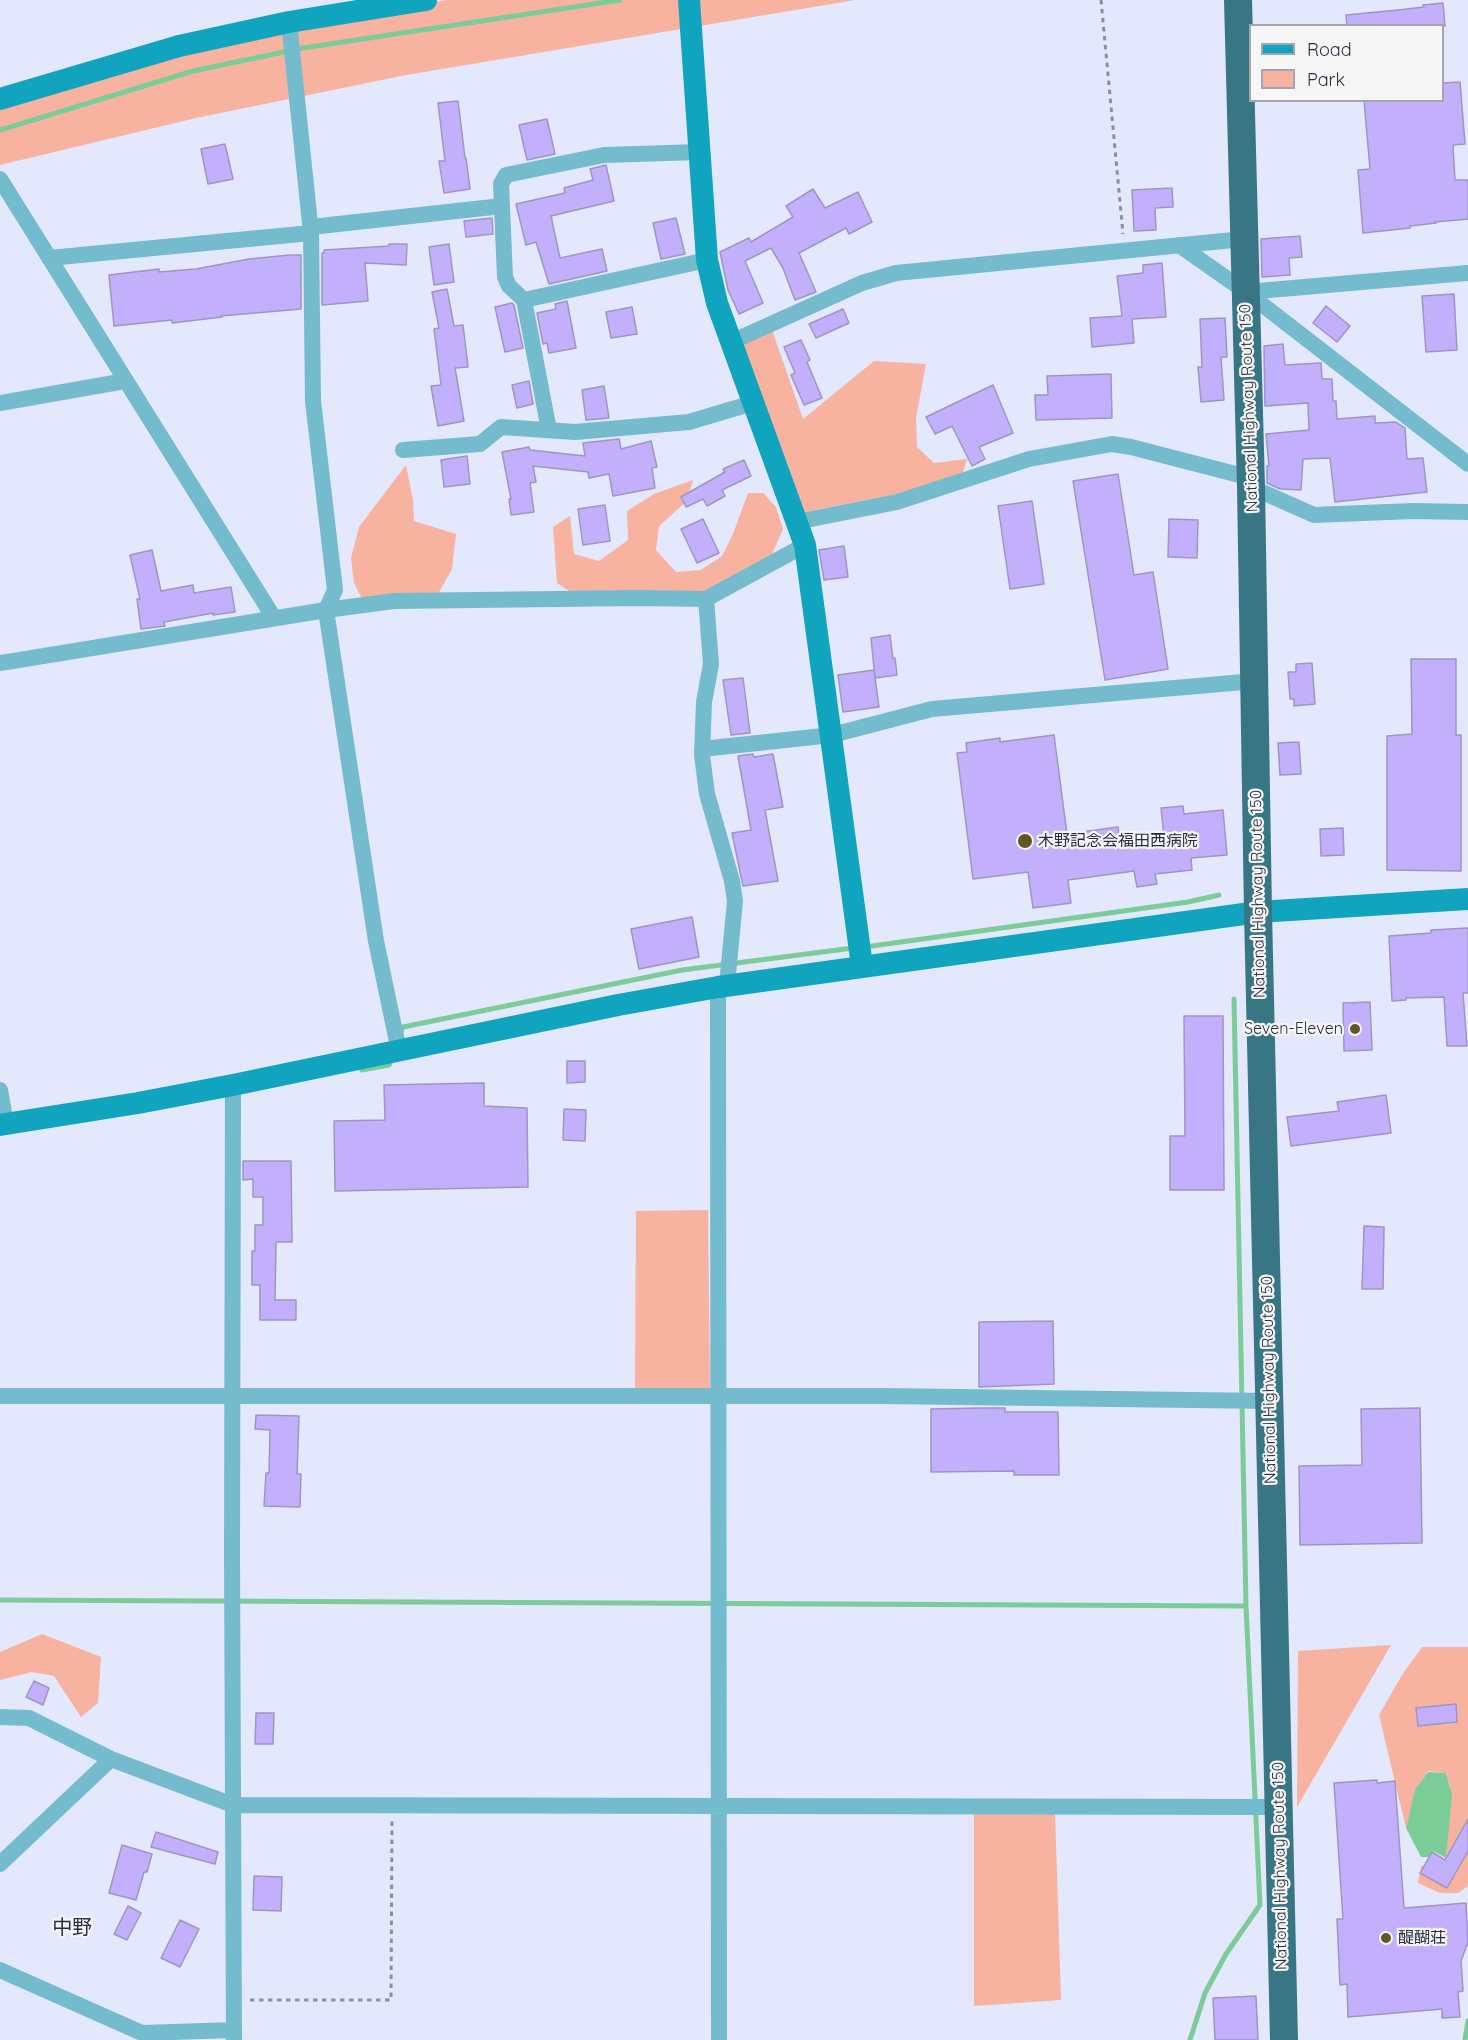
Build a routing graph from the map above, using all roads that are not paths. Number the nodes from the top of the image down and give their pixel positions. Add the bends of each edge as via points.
1 (426, 0) edge
2 (689, 0) edge
3 (1238, 0) edge
4 (290, 28) junction
5 (0, 99) edge
6 (699, 152) junction
7 (0, 179) edge
8 (502, 206) junction
9 (311, 230) junction
10 (1244, 239) junction
11 (1179, 245) junction
12 (48, 258) junction
13 (707, 260) junction
14 (1468, 273) edge
15 (1246, 292) junction
16 (524, 300) junction
17 (731, 342) junction
18 (125, 381) junction
19 (0, 403) edge
20 (753, 403) junction
21 (549, 430) junction
22 (403, 450) dead end
23 (1468, 464) edge
24 (1251, 482) junction
25 (1468, 512) edge
26 (796, 522) junction
27 (805, 545) junction
28 (706, 599) junction
29 (326, 610) junction
30 (274, 618) junction
31 (0, 663) edge
32 (1255, 681) junction
33 (832, 735) junction
34 (702, 749) junction
35 (1468, 899) edge
36 (1258, 912) junction
37 (862, 966) junction
38 (722, 986) junction
39 (399, 1050) junction
40 (233, 1085) junction
41 (0, 1090) edge
42 (3, 1124) edge
43 (233, 1395) junction
44 (0, 1396) edge
45 (719, 1396) junction
46 (1269, 1401) junction
47 (0, 1717) edge
48 (111, 1759) junction
49 (233, 1805) junction
50 (719, 1805) junction
51 (1278, 1807) junction
52 (0, 1864) edge
53 (0, 1970) edge
54 (234, 2035) edge
55 (719, 2040) edge
56 (1284, 2040) edge

1 - 4 street
2 - 6 street
3 - 10 highway, National Highway Route 150
4 - 5 street via 179,46
4 - 9 street
6 - 8 street via 604,155 506,175 501,184
6 - 13 street
7 - 12 street
8 - 9 street
8 - 16 street via 505,277
9 - 12 street
9 - 29 street via 313,401 335,590
10 - 11 street
10 - 15 highway, National Highway Route 150
11 - 15 street
11 - 17 street via 896,273 862,283
12 - 18 street
13 - 16 street
13 - 17 street
14 - 15 street
15 - 23 street
15 - 24 highway, National Highway Route 150
16 - 21 street
17 - 20 street
18 - 19 street
18 - 30 street
20 - 21 street via 688,422 575,432
20 - 26 street
21 - 22 street via 501,427 480,444
24 - 25 street via 1314,515
24 - 26 street via 1112,444 1029,459 897,502
24 - 32 highway, National Highway Route 150
26 - 27 street
27 - 28 street
27 - 33 street
28 - 29 street via 394,601
28 - 34 street via 711,664
29 - 30 street
29 - 39 street via 376,941
30 - 31 street
32 - 33 street via 932,709
32 - 36 highway, National Highway Route 150
33 - 34 street
33 - 37 street
34 - 38 street via 707,794 735,901
35 - 36 street
36 - 37 street
36 - 46 highway, National Highway Route 150
37 - 38 street
38 - 39 street
38 - 45 street
39 - 40 street
40 - 42 street
40 - 43 street
41 - 42 street
43 - 44 street
43 - 45 street
43 - 49 street
45 - 46 street
45 - 50 street
46 - 51 highway, National Highway Route 150
47 - 48 street via 29,1718
48 - 49 street
48 - 52 street
49 - 50 street
49 - 54 street
50 - 51 street
50 - 55 street
51 - 56 highway, National Highway Route 150
53 - 54 street via 142,2033

